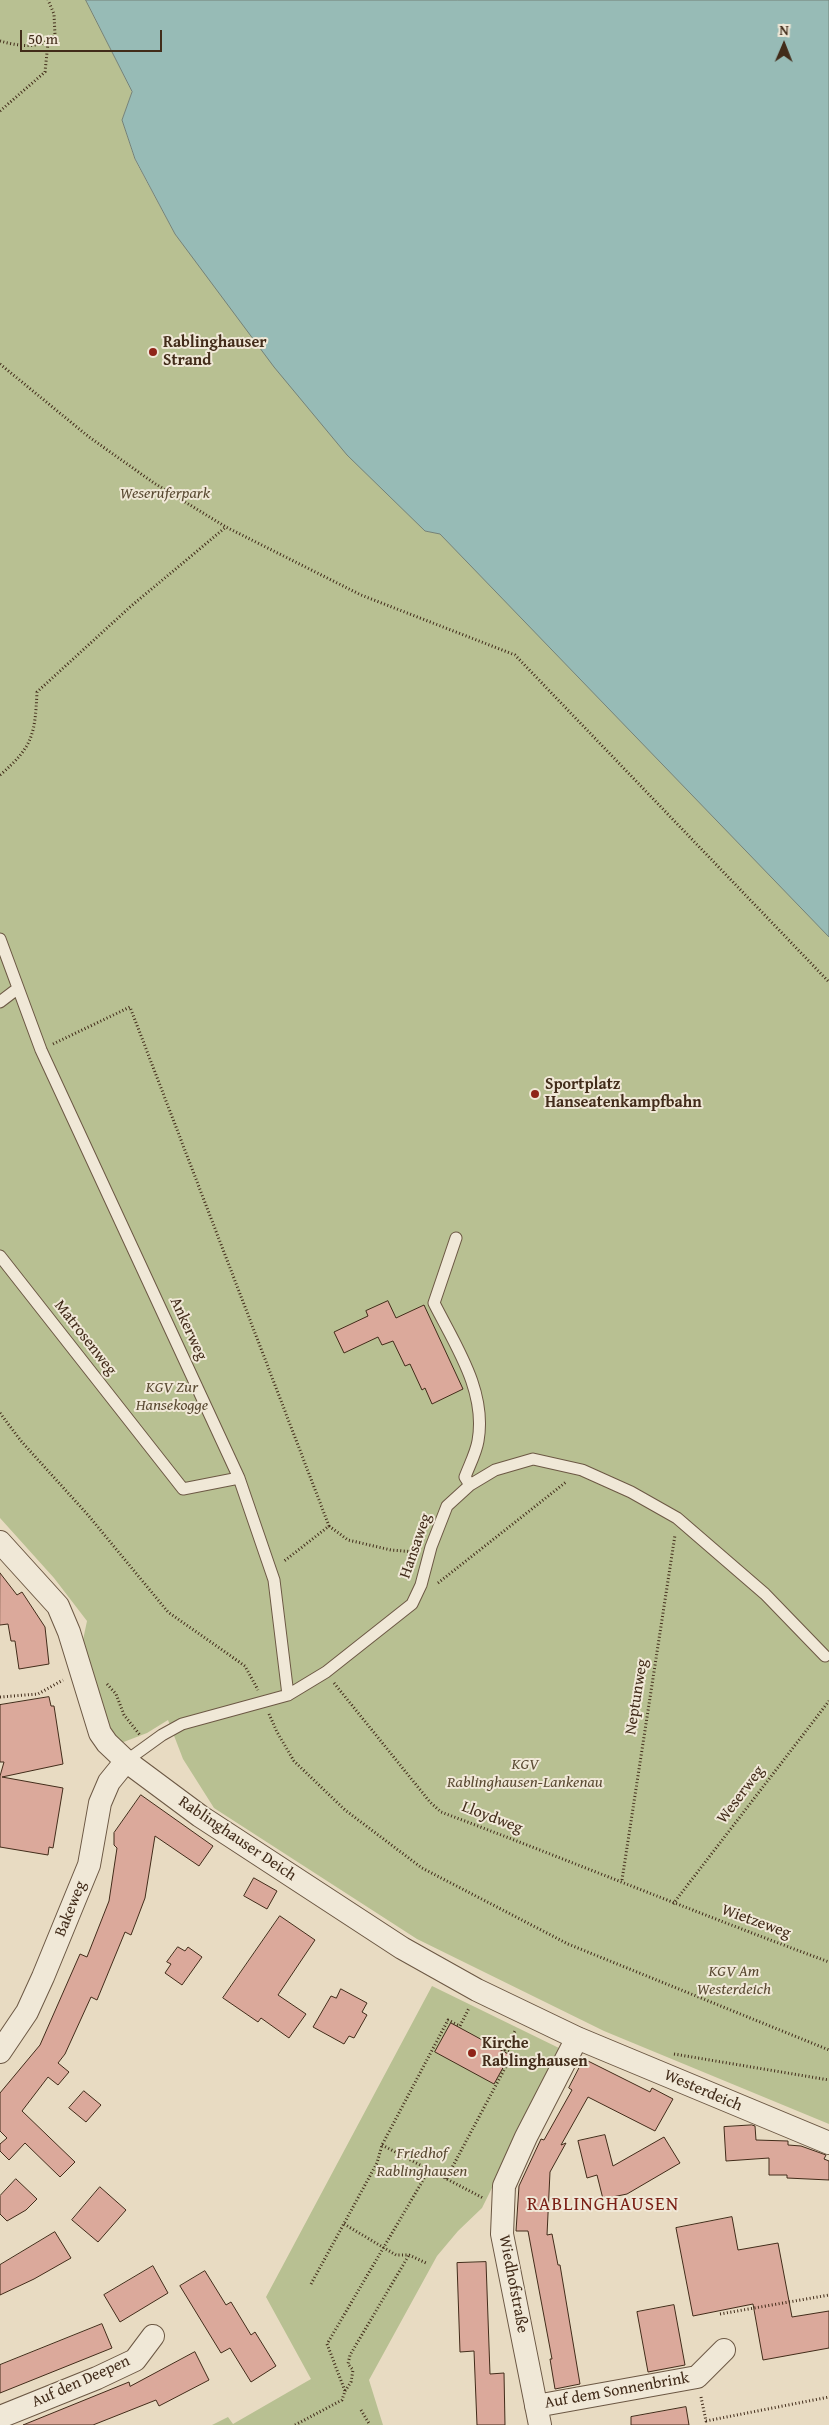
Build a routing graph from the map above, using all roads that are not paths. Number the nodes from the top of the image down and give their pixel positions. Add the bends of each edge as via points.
1 (0, 939) edge
2 (17, 988) junction
3 (0, 1002) edge
4 (456, 1238) dead end
5 (0, 1256) edge
6 (239, 1478) junction
7 (470, 1485) junction
8 (0, 1542) edge
9 (825, 1656) dead end
10 (288, 1695) junction
11 (126, 1761) junction
12 (578, 2038) junction
13 (0, 2052) edge
14 (829, 2143) edge
15 (153, 2336) dead end
16 (724, 2350) dead end
17 (538, 2416) edge
18 (0, 2417) edge

1 - 2 lane, Ankerweg
2 - 3 lane
2 - 6 lane, Ankerweg via 41,1050
4 - 7 lane via 434,1303 472,1378 479,1410 478,1441 464,1477
5 - 6 lane, Matrosenweg via 183,1489
6 - 10 lane, Ankerweg via 274,1580
7 - 9 lane, Hansaweg via 495,1470 533,1459 582,1470 631,1492 677,1518 765,1594
7 - 10 lane, Hansaweg via 447,1506 412,1604 326,1672
8 - 11 street, Rablinghauser Deich via 58,1606 100,1733
10 - 11 lane, Hansaweg via 182,1724
11 - 12 street, Rablinghauser Deich via 200,1816 402,1948 477,1990
11 - 13 street, Bakeweg via 109,1782 100,1803 89,1865 43,1977 27,2012
12 - 14 street, Westerdeich
12 - 17 street, Wiedhofstraße via 504,2186 502,2234
15 - 18 street, Auf den Deepen via 135,2360
16 - 17 street, Auf dem Sonnenbrink via 697,2377

